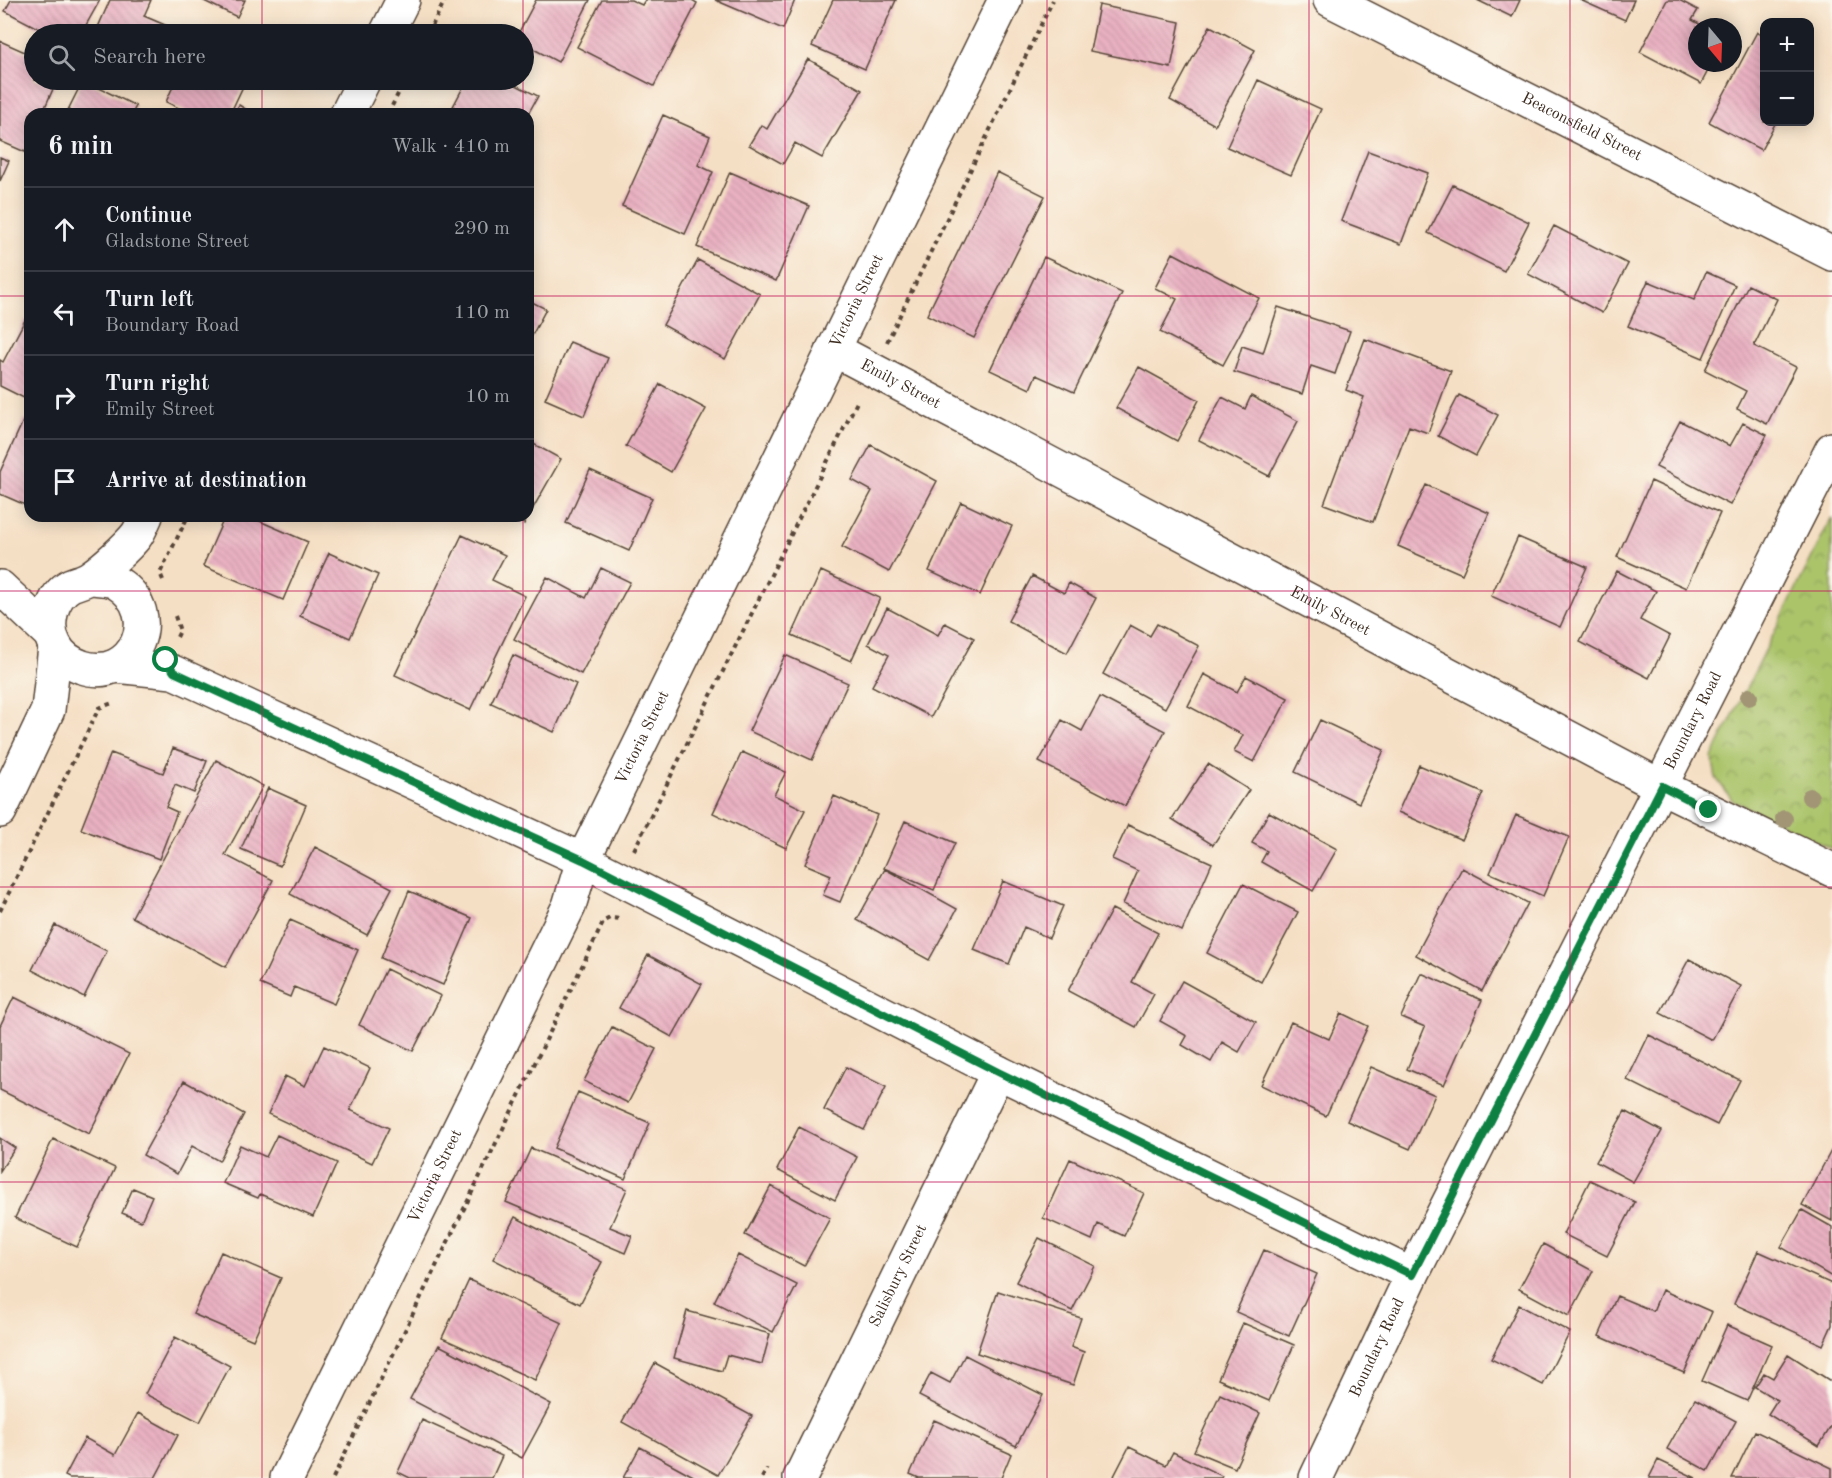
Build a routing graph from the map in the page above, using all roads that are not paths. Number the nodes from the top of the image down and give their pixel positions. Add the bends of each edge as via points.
1 (404, 0) edge
2 (1005, 0) edge
3 (1330, 0) edge
4 (391, 24) edge
5 (359, 90) edge
6 (350, 108) edge
7 (1832, 254) edge
8 (833, 349) junction
9 (1832, 448) edge
10 (141, 526) edge
11 (80, 582) junction
12 (2, 588) edge
13 (139, 611) junction
14 (53, 640) junction
15 (170, 666) junction
16 (105, 668) junction
17 (48, 710) junction
18 (1662, 786) junction
19 (0, 811) edge
20 (583, 860) junction
21 (1832, 870) edge
22 (998, 1072) junction
23 (1412, 1275) junction
24 (287, 1478) edge
25 (800, 1478) edge
26 (1316, 1478) edge

1 - 4 street
2 - 8 street, Victoria Street
3 - 7 street, Beaconsfield Street
5 - 6 street
8 - 18 street, Emily Street
8 - 20 street, Victoria Street
9 - 18 street, Boundary Road
10 - 11 street
10 - 13 street
11 - 12 street
11 - 13 street via 116,582
11 - 14 street via 57,599 50,616
12 - 14 street
13 - 15 street
13 - 16 street via 136,649
14 - 16 street via 71,663
14 - 17 street
15 - 16 street
15 - 20 street
16 - 17 street
17 - 19 street
18 - 21 street, Emily Street
18 - 23 street, Boundary Road
20 - 22 street
20 - 24 street, Victoria Street via 569,906
22 - 23 street
22 - 25 street, Salisbury Street
23 - 26 street, Boundary Road

